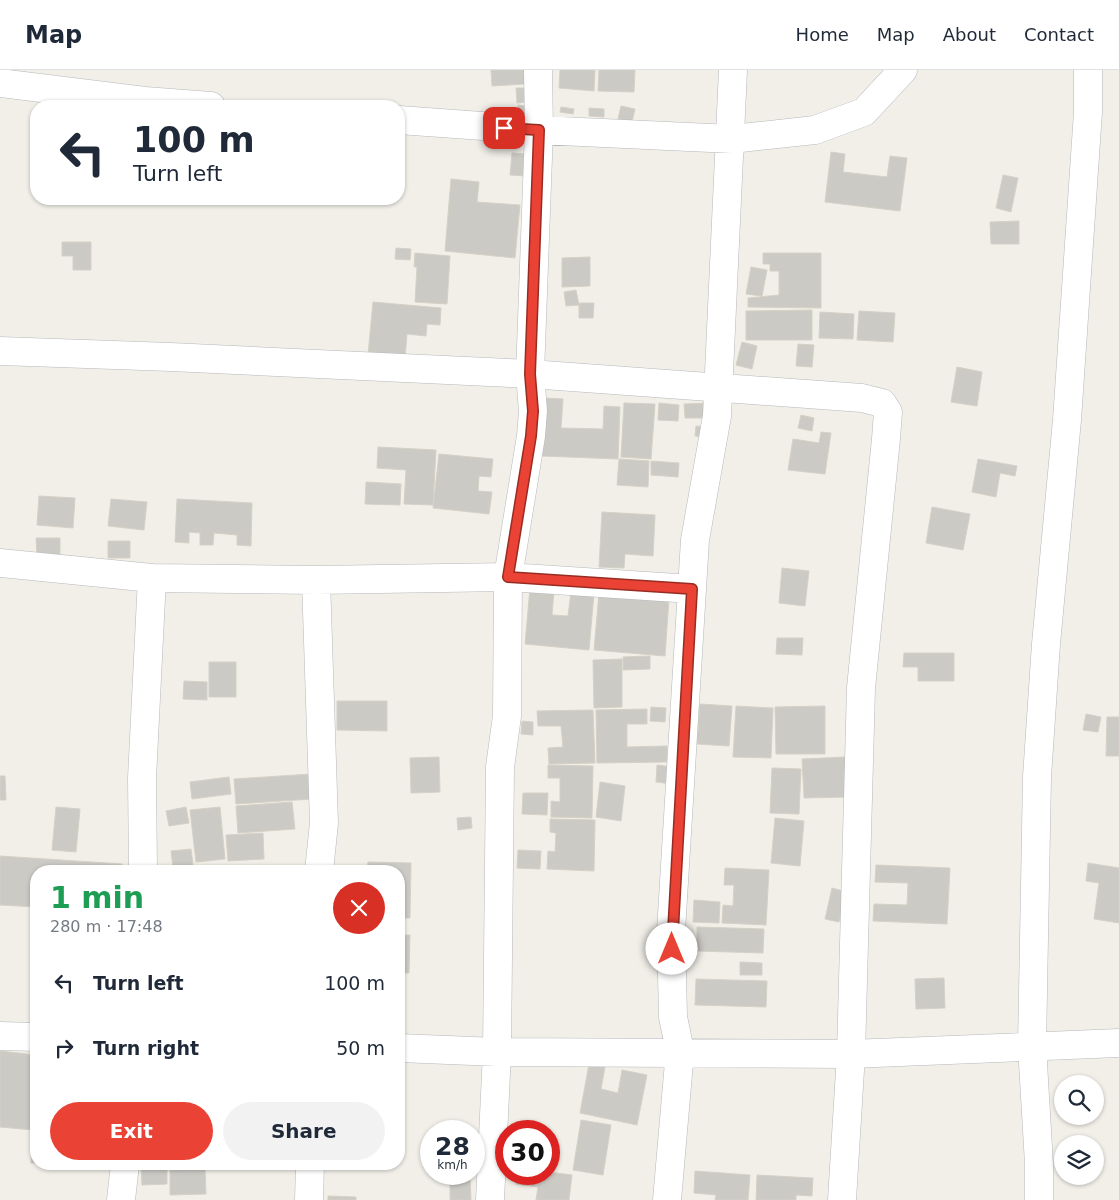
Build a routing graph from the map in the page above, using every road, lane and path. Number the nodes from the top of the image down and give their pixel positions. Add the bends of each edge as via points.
1 (538, 70) edge
2 (733, 70) edge
3 (903, 70) edge
4 (1088, 70) edge
5 (0, 83) edge
6 (137, 100) edge
7 (405, 120) edge
8 (539, 130) junction
9 (732, 139) junction
10 (0, 351) edge
11 (530, 374) junction
12 (717, 387) junction
13 (0, 563) edge
14 (508, 577) junction
15 (152, 578) junction
16 (316, 580) junction
17 (692, 589) junction
18 (143, 865) edge
19 (320, 865) edge
20 (0, 1036) edge
21 (30, 1037) edge
22 (1119, 1043) edge
23 (1032, 1046) junction
24 (405, 1048) edge
25 (680, 1051) junction
26 (497, 1052) junction
27 (851, 1054) junction
28 (124, 1170) edge
29 (310, 1170) edge
30 (121, 1200) edge
31 (309, 1200) edge
32 (490, 1200) edge
33 (667, 1200) edge
34 (842, 1200) edge
35 (1039, 1200) edge

1 - 8 street
2 - 9 street
3 - 9 street via 864,112 815,130
4 - 23 street via 1088,112 1067,420 1037,777
5 - 6 street
7 - 8 street
8 - 9 street
8 - 11 street
9 - 12 street
10 - 11 street
11 - 12 street
11 - 14 street via 533,411 529,452
12 - 17 street via 717,416 696,540
12 - 27 street via 862,398 882,403 888,412 861,688
13 - 15 street
14 - 16 street
14 - 17 street
14 - 26 street via 507,716 500,768
15 - 16 street
15 - 18 street via 142,778
16 - 19 street via 324,823
17 - 25 street via 671,931 672,1017
20 - 21 street
22 - 23 street
23 - 27 street
23 - 35 street
24 - 26 street
25 - 26 street
25 - 27 street
25 - 33 street
26 - 32 street
27 - 34 street
28 - 30 street
29 - 31 street

